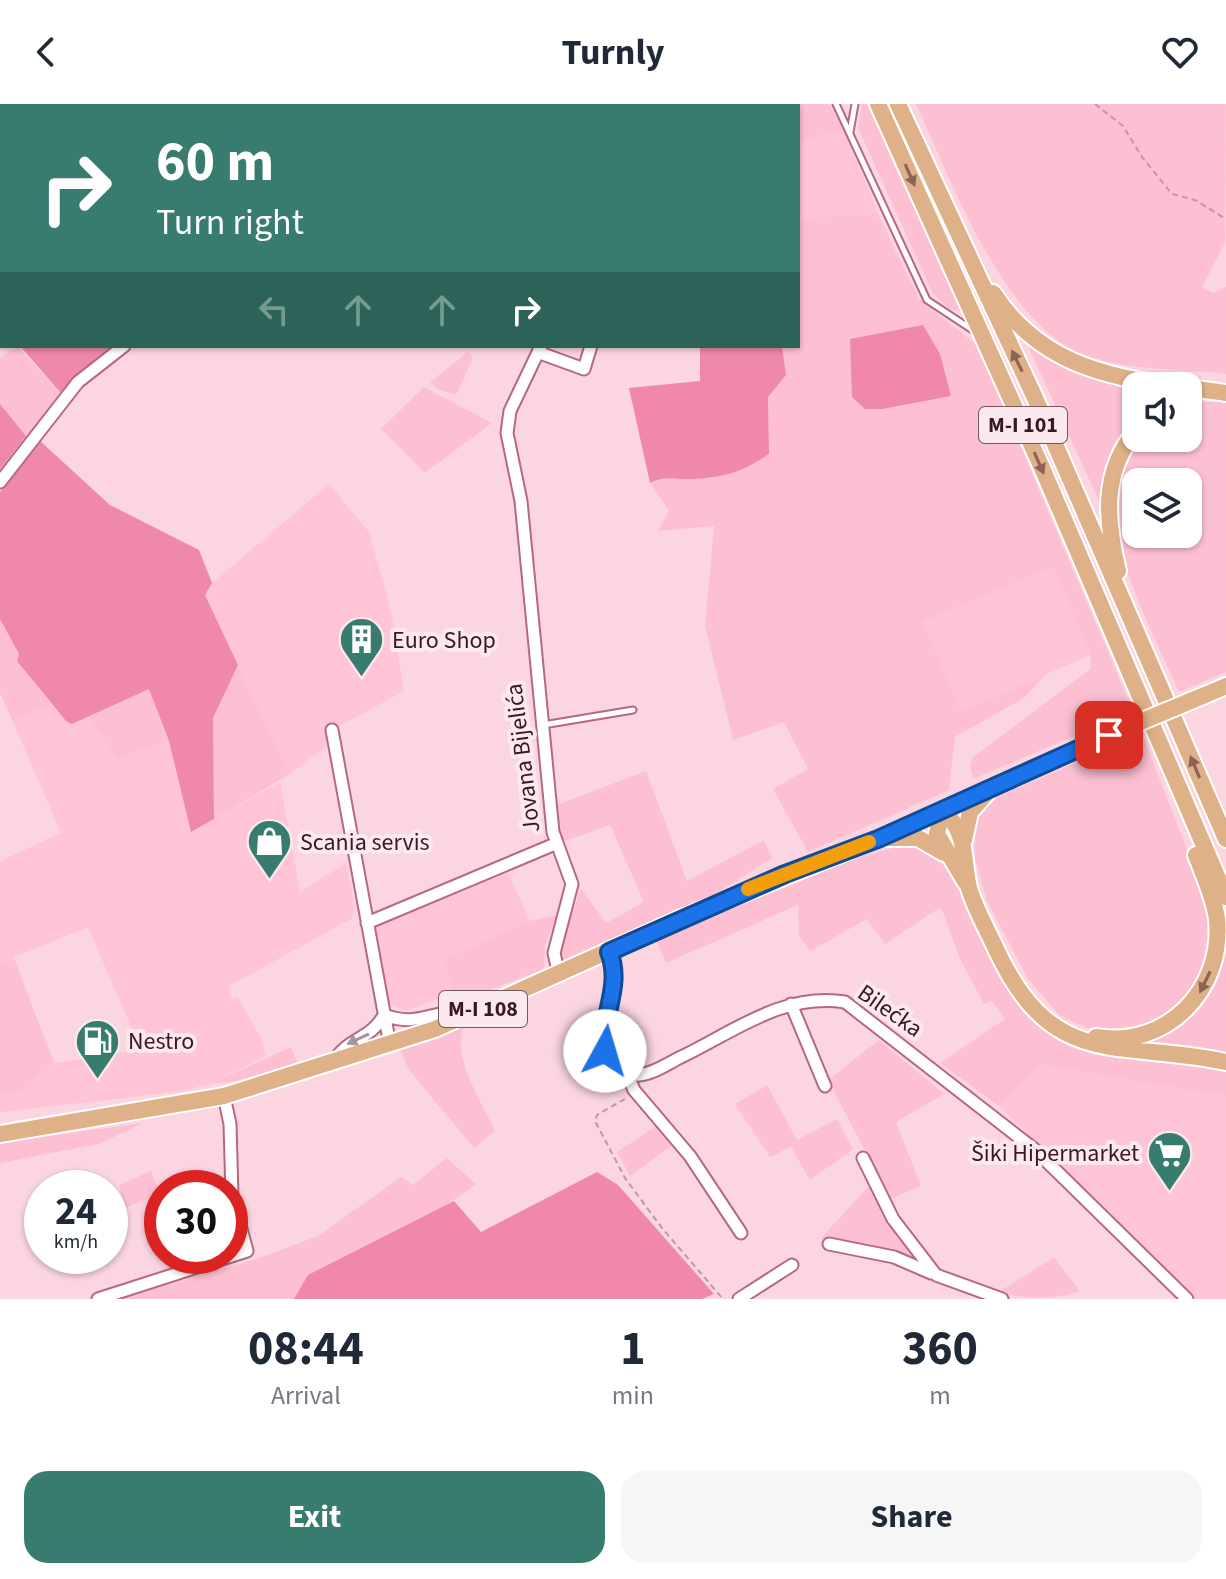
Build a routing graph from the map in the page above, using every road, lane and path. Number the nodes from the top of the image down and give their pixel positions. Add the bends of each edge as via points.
1 (836, 104) edge
2 (855, 104) edge
3 (878, 104) edge
4 (898, 104) edge
5 (1095, 104) edge
6 (850, 133) junction
7 (943, 204) junction
8 (1226, 219) edge
9 (982, 334) junction
10 (121, 348) edge
11 (590, 348) edge
12 (540, 350) edge
13 (1224, 393) edge
14 (1202, 397) edge
15 (1124, 452) edge
16 (0, 482) edge
17 (1150, 663) junction
18 (1226, 686) edge
19 (633, 710) dead end
20 (541, 725) junction
21 (332, 730) dead end
22 (1161, 748) junction
23 (993, 787) junction
24 (942, 810) junction
25 (878, 839) junction
26 (1226, 839) edge
27 (555, 844) junction
28 (964, 846) junction
29 (946, 854) junction
30 (969, 887) junction
31 (1226, 897) edge
32 (367, 923) junction
33 (609, 952) junction
34 (559, 975) junction
35 (791, 1004) junction
36 (384, 1015) junction
37 (467, 1016) junction
38 (1063, 1031) junction
39 (390, 1045) junction
40 (1226, 1062) edge
41 (333, 1064) junction
42 (628, 1076) junction
43 (825, 1086) dead end
44 (634, 1090) junction
45 (224, 1096) junction
46 (0, 1134) edge
47 (863, 1158) dead end
48 (741, 1233) dead end
49 (829, 1244) dead end
50 (792, 1265) dead end
51 (936, 1275) junction
52 (98, 1299) edge
53 (723, 1299) edge
54 (739, 1299) edge
55 (1002, 1299) edge
56 (1187, 1299) edge

1 - 6 lane
2 - 6 lane
3 -> 9 main road, M-I 101
4 - 7 main road, M-I 101
5 - 8 path via 1123,126 1172,194 1195,200
6 - 9 lane via 927,300
7 - 13 main road via 998,302 1056,355 1109,374
17 -> 7 main road, M-I 101 via 1035,398
9 -> 22 main road, M-I 101
10 - 16 street via 78,382
11 - 12 street via 584,369
12 - 20 street, Jovana Bijelića via 510,411 507,433 521,501
13 - 14 main road
15 - 17 main road via 1114,468 1107,511 1119,571
26 -> 17 main road, M-I 101
18 - 23 main road, M-I 108, bridge
19 - 20 lane
20 - 27 street, Jovana Bijelića
21 - 32 street
22 - 31 main road, M-I 101
22 -> 38 main road via 1161,769 1214,903 1212,968 1193,1002 1152,1033 1108,1039
23 - 24 main road, M-I 108
23 - 28 main road via 970,812
24 - 25 main road, M-I 108
24 - 28 main road via 954,821
24 - 29 main road via 937,834
25 - 29 main road via 918,838
25 - 33 main road, M-I 108
27 - 32 street
27 - 34 street, Jovana Bijelića via 572,884 554,953
28 - 30 main road
29 - 30 main road
30 - 38 main road via 1010,978 1032,1010
32 - 36 street
33 - 34 main road, M-I 108
33 - 42 street via 616,975 605,1051
34 - 37 main road, M-I 108
35 - 42 street, Bilećka via 648,1073
35 - 43 street
35 - 56 street, Bilećka via 821,998 845,1002 872,1021 1034,1149
36 - 37 street via 406,1022 443,1012
36 - 39 street
36 -> 41 street via 373,1032 341,1049
37 - 39 main road, M-I 108
38 - 40 main road via 1106,1049
39 - 41 main road, M-I 108
41 - 45 main road, M-I 108
42 - 44 street
44 - 48 street via 690,1156
44 - 53 path via 595,1121 625,1178
45 - 46 main road, M-I 108
45 - 52 street via 232,1195 247,1251
47 - 51 street via 898,1227
49 - 51 street via 894,1257
50 - 54 street
51 - 55 street

